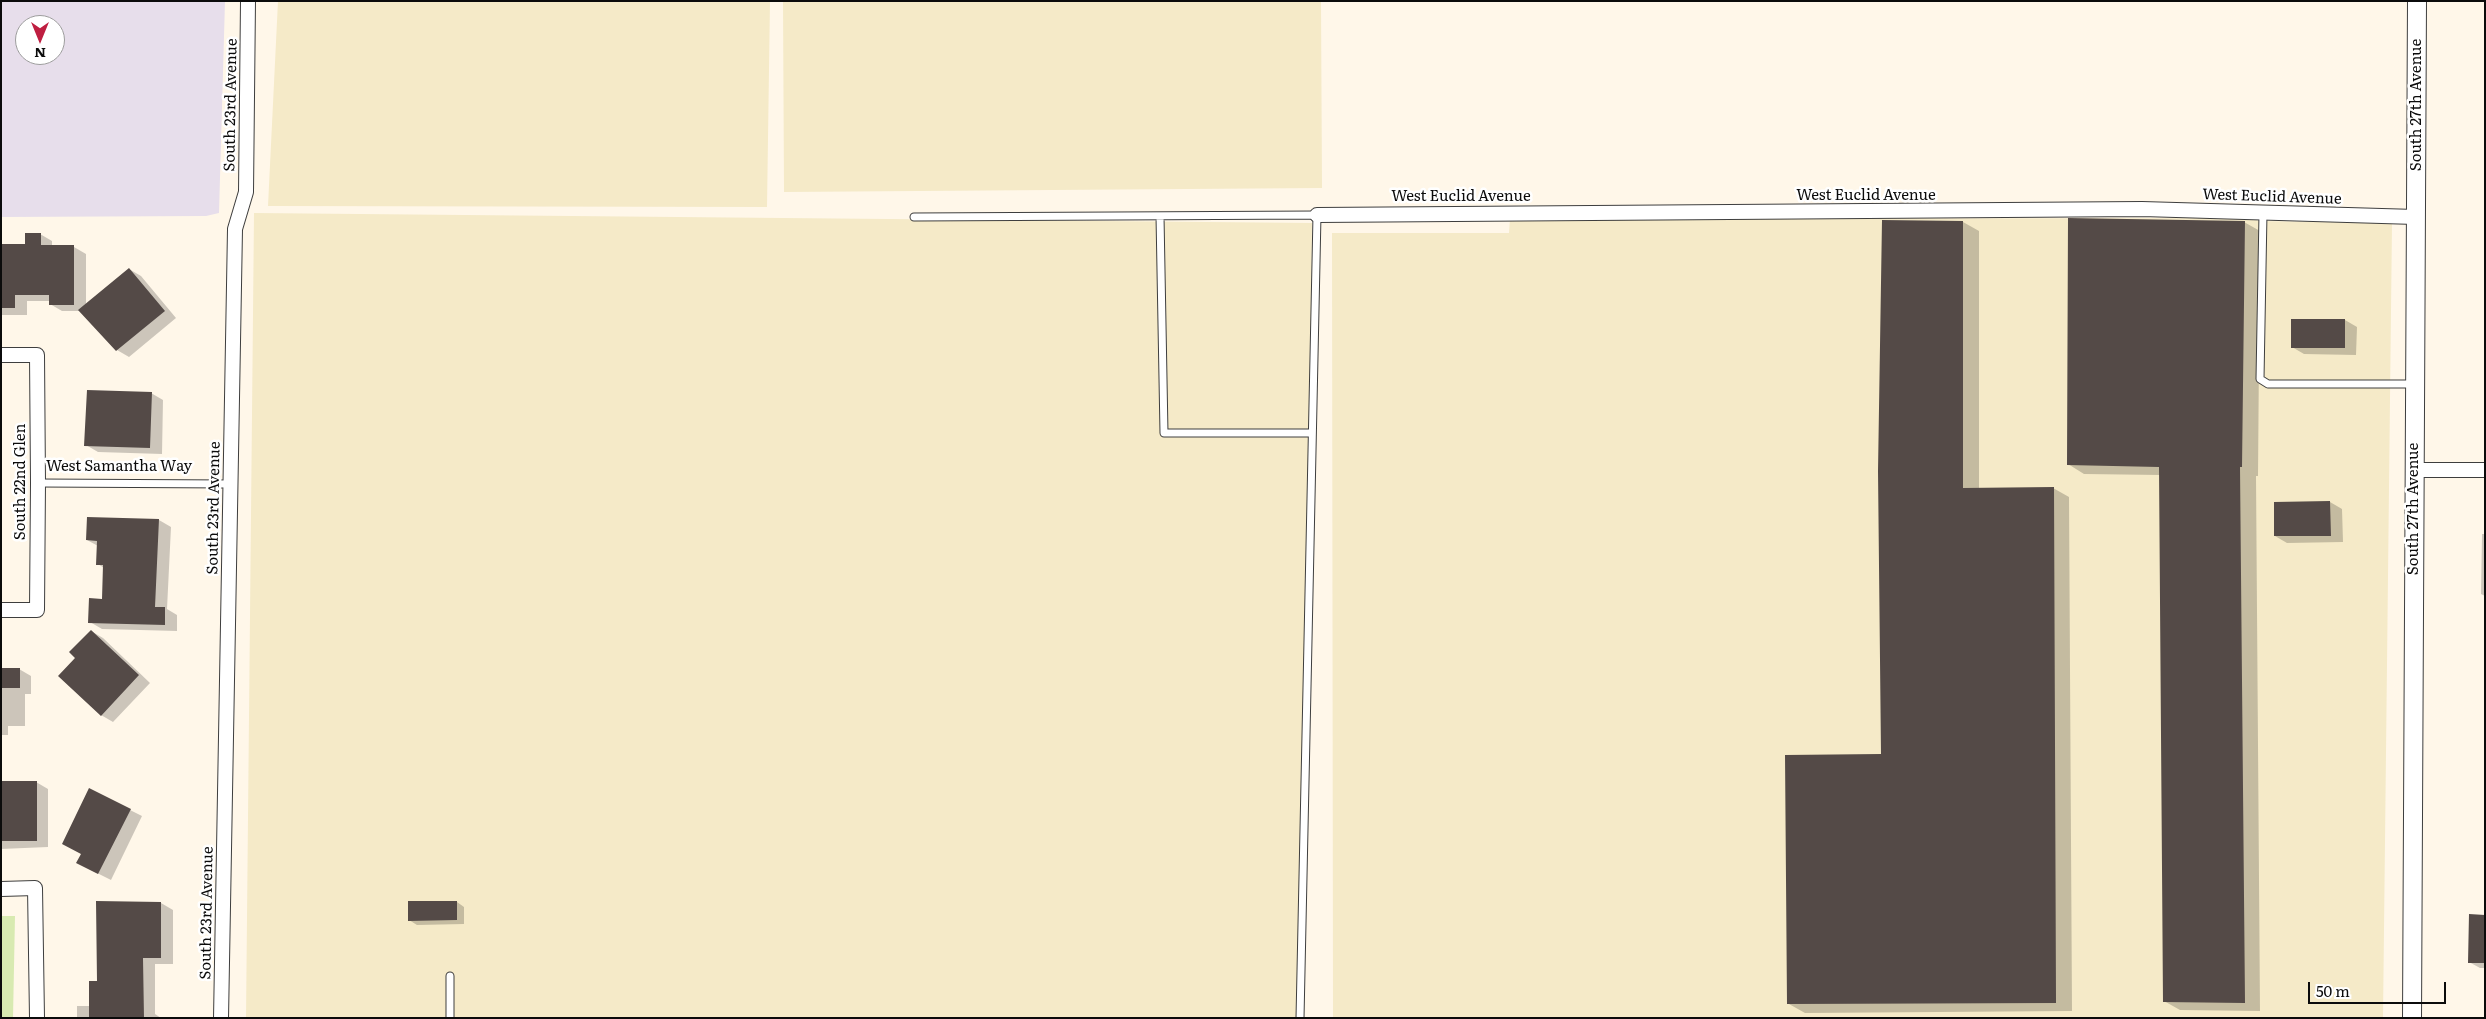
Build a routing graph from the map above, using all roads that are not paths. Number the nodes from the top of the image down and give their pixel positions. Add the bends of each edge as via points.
1 (248, 1) edge
2 (2418, 1) edge
3 (2263, 214) junction
4 (1317, 215) junction
5 (1160, 216) junction
6 (914, 217) dead end
7 (2416, 217) junction
8 (1, 355) edge
9 (2414, 384) junction
10 (1312, 433) junction
11 (2414, 470) junction
12 (2485, 470) edge
13 (38, 482) junction
14 (230, 484) junction
15 (1, 610) edge
16 (1, 888) edge
17 (450, 976) dead end
18 (37, 1018) edge
19 (221, 1018) edge
20 (450, 1018) edge
21 (1300, 1018) edge
22 (2412, 1018) edge

1 - 14 street, South 23rd Avenue via 246,192 235,229
2 - 7 street, South 27th Avenue
3 - 4 street, West Euclid Avenue via 2142,209
3 - 7 street, West Euclid Avenue
3 - 9 lane via 2260,379 2268,384
4 - 5 lane
4 - 10 lane
5 - 6 lane
5 - 10 lane via 1164,433
7 - 9 street, South 27th Avenue
8 - 13 street, South 22nd Glen via 37,354
9 - 11 street, South 27th Avenue
10 - 21 lane
11 - 12 street
11 - 22 street, South 27th Avenue
13 - 14 lane, West Samantha Way
13 - 15 street, South 22nd Glen via 37,610
14 - 19 street, South 23rd Avenue
16 - 18 street via 35,888
17 - 20 lane

